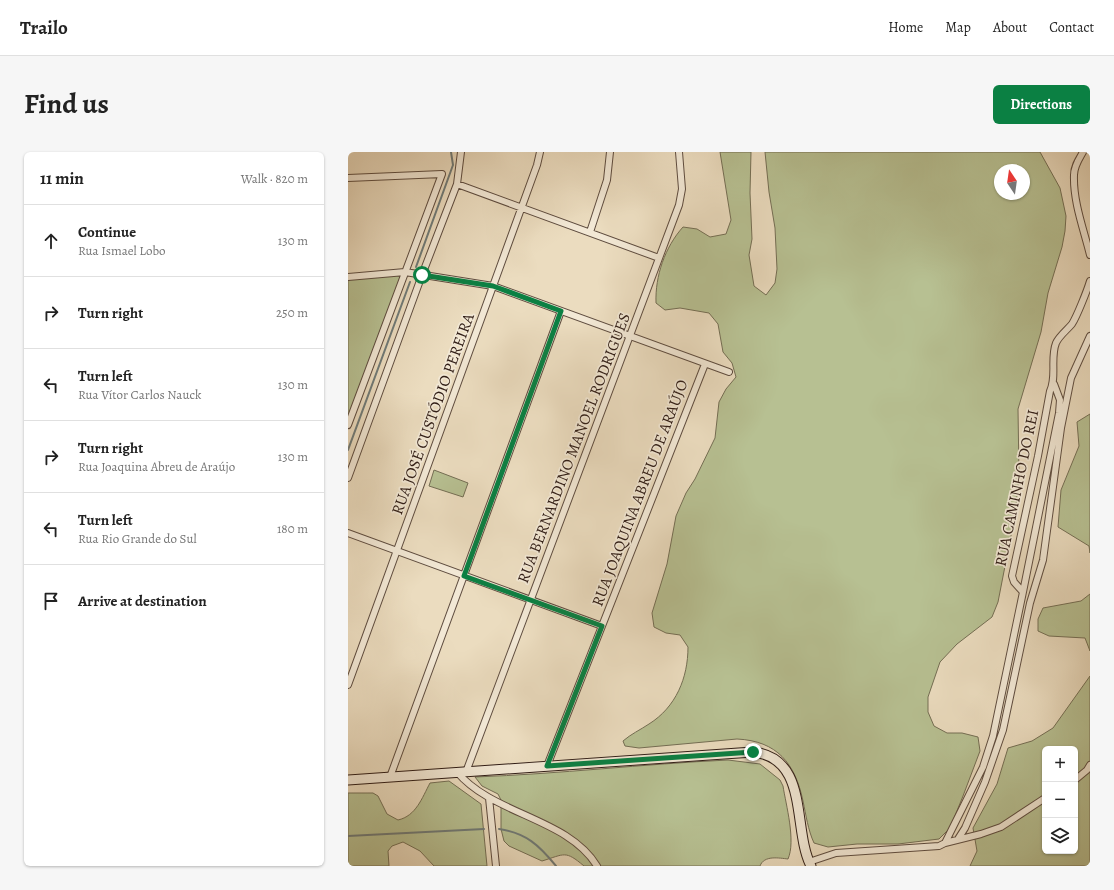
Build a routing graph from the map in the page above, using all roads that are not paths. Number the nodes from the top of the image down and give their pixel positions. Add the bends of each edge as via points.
1 (461, 152) edge
2 (540, 152) edge
3 (610, 152) edge
4 (1083, 152) edge
5 (678, 153) edge
6 (348, 178) edge
7 (457, 184) junction
8 (522, 208) junction
9 (590, 232) junction
10 (1090, 255) edge
11 (659, 258) junction
12 (404, 272) junction
13 (422, 275) junction
14 (348, 277) edge
15 (1090, 281) edge
16 (493, 286) junction
17 (561, 311) junction
18 (630, 336) junction
19 (1090, 336) edge
20 (706, 364) junction
21 (728, 372) dead end
22 (1054, 384) junction
23 (348, 425) edge
24 (348, 478) edge
25 (348, 533) edge
26 (396, 552) junction
27 (464, 576) junction
28 (1023, 592) junction
29 (531, 600) junction
30 (602, 626) junction
31 (348, 684) edge
32 (1090, 765) edge
33 (547, 766) junction
34 (462, 772) junction
35 (390, 777) junction
36 (1078, 778) edge
37 (348, 780) edge
38 (489, 798) junction
39 (1042, 800) edge
40 (958, 838) junction
41 (945, 843) junction
42 (810, 864) edge
43 (496, 866) edge
44 (597, 866) edge

1 - 7 street
2 - 8 street, RUA JOSÉ CUSTÓDIO PEREIRA
3 - 9 street via 607,180
4 - 10 street via 1076,163 1074,175
5 - 11 street, RUA BERNARDINO MANOEL RODRIGUES via 682,189 679,205
6 - 12 street via 442,174
7 - 8 street
7 - 13 street
8 - 9 street
8 - 16 street, RUA JOSÉ CUSTÓDIO PEREIRA
9 - 11 street
11 - 18 street, RUA BERNARDINO MANOEL RODRIGUES
12 - 13 street
12 - 14 street
12 - 23 street
13 - 16 street
13 - 24 street
15 - 22 street, RUA CAMINHO DO REI via 1073,322 1056,342 1052,376
16 - 17 street
16 - 26 street, RUA JOSÉ CUSTÓDIO PEREIRA
17 - 18 street
17 - 27 street
18 - 20 street
18 - 29 street, RUA BERNARDINO MANOEL RODRIGUES
19 - 40 street via 1071,378 1061,428 1043,560 1028,610 1003,730 983,788
20 - 21 street
20 - 30 street, RUA JOAQUINA ABREU DE ARAÚJO
22 - 28 street via 1060,400 1059,413
22 - 28 street, RUA CAMINHO DO REI via 1050,391 1012,576
25 - 26 street
26 - 27 street
26 - 31 street, RUA JOSÉ CUSTÓDIO PEREIRA
27 - 29 street
27 - 35 street
28 - 41 street via 993,736 983,767
29 - 30 street
29 - 34 street, RUA BERNARDINO MANOEL RODRIGUES
30 - 33 street, RUA JOAQUINA ABREU DE ARAÚJO
32 - 36 street
33 - 34 street
33 - 42 street via 753,752 766,754 775,759 789,777 797,798 803,840
34 - 35 street
34 - 38 street via 465,781
35 - 37 street
38 - 43 street
38 - 44 street via 577,843
39 - 40 street via 1001,827
40 - 41 street
41 - 42 street via 933,848 836,854

